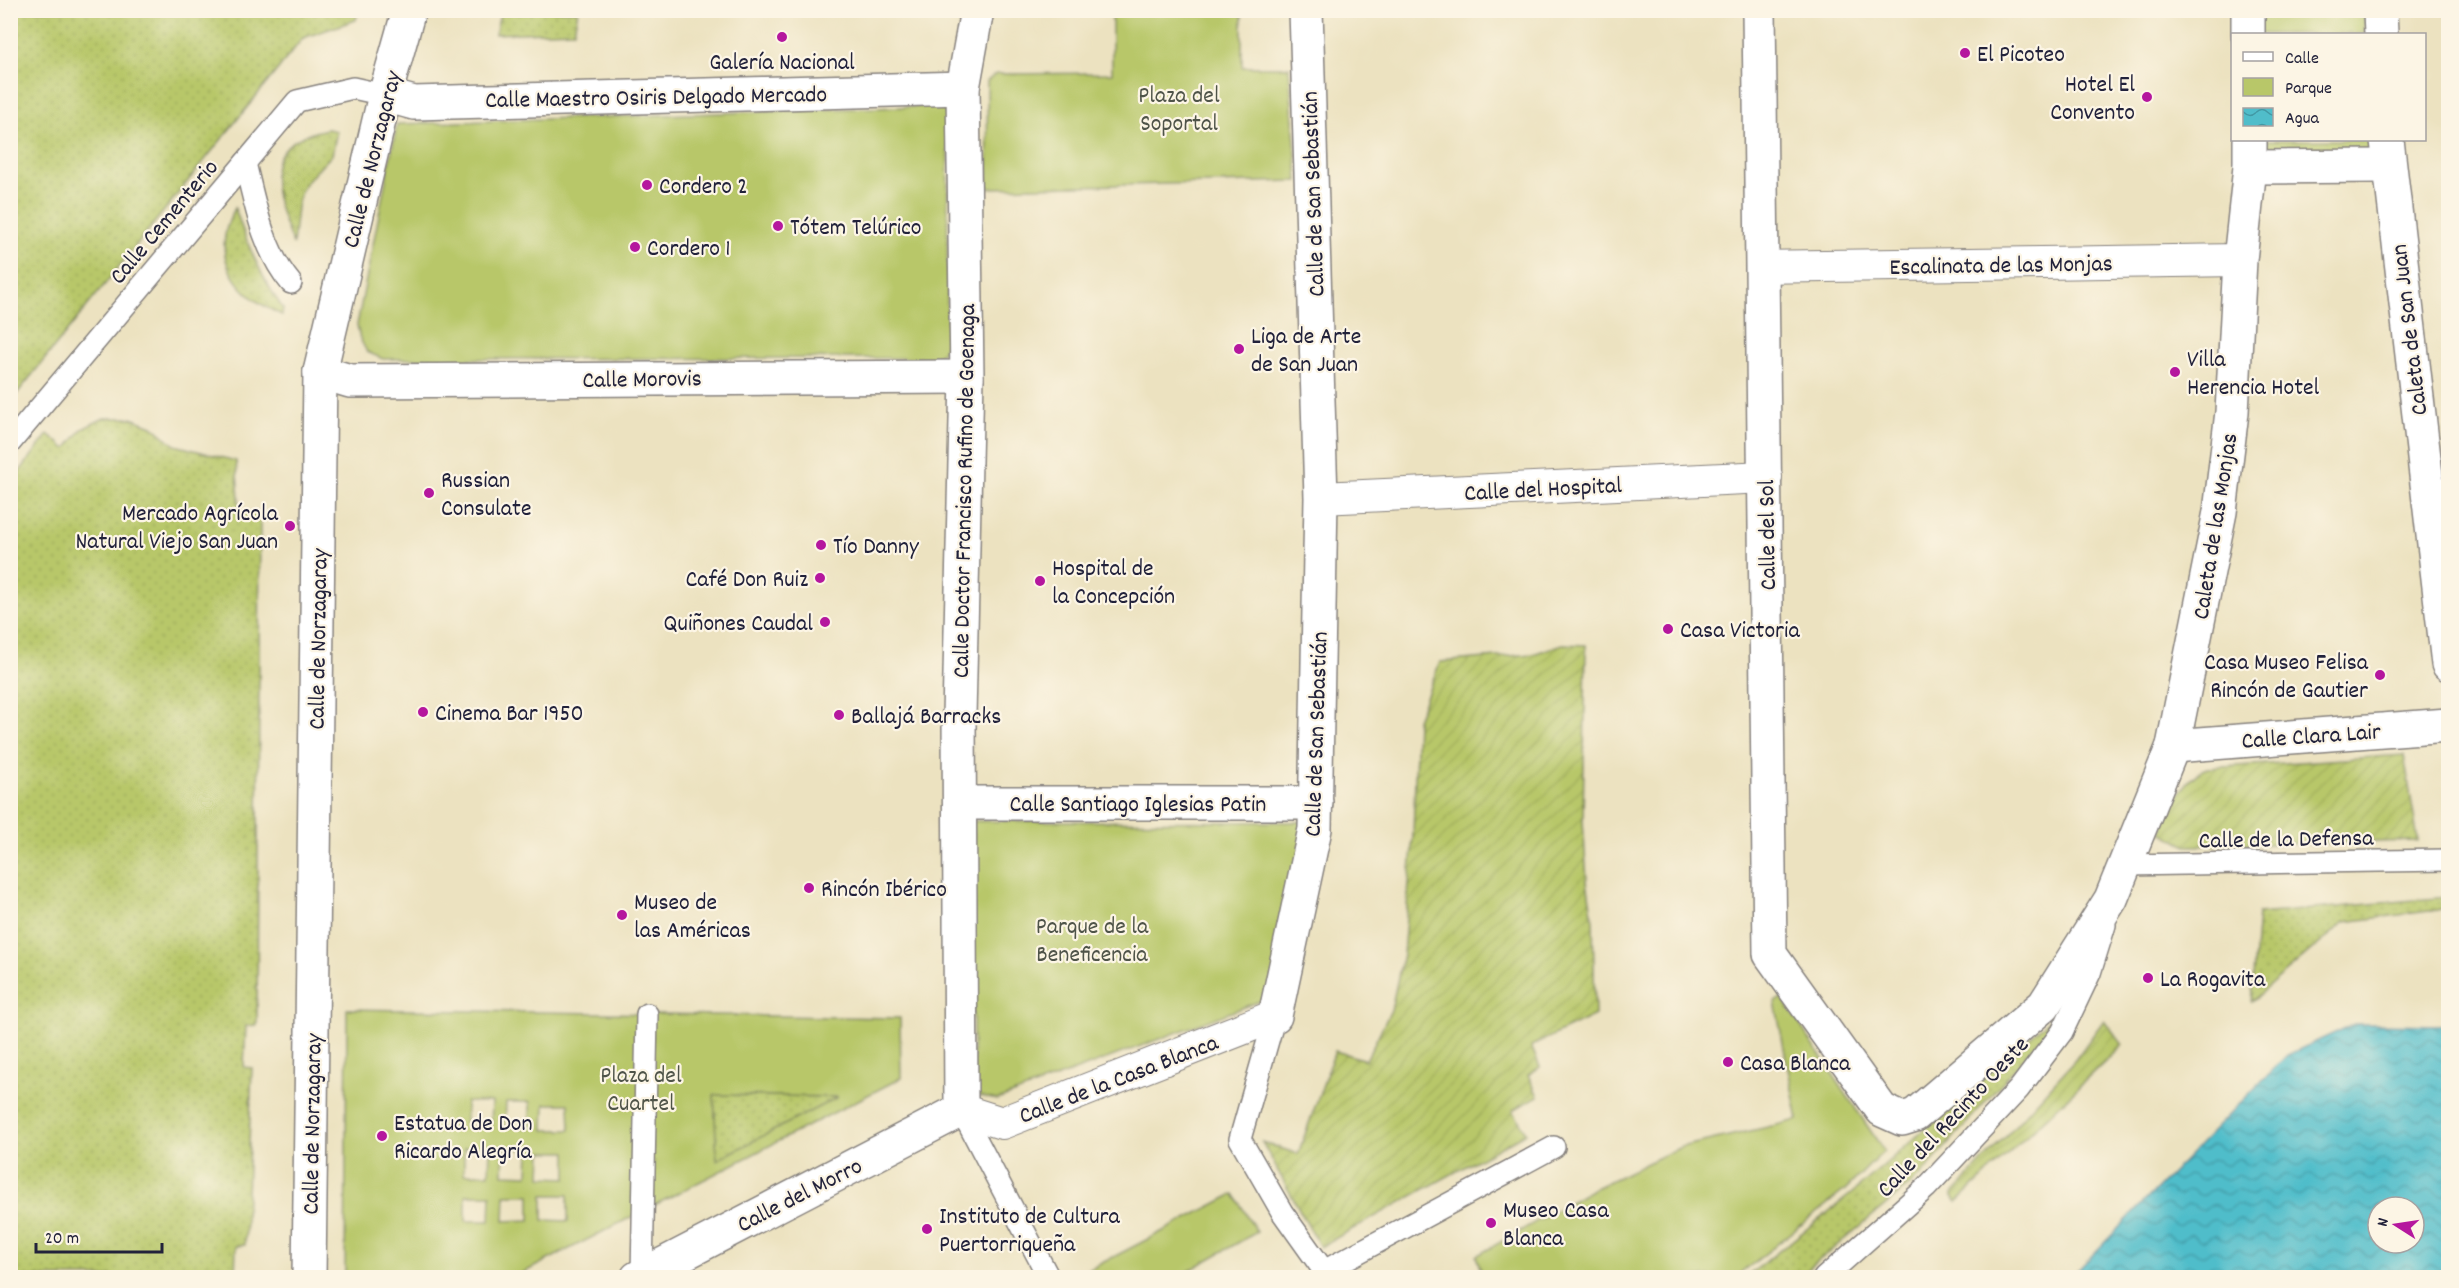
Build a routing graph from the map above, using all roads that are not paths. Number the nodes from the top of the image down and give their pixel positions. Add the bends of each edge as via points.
1 (409, 10) edge
2 (977, 10) edge
3 (1306, 10) edge
4 (1759, 10) edge
5 (2248, 10) edge
6 (2380, 10) edge
7 (2248, 33) edge
8 (2381, 33) edge
9 (963, 88) junction
10 (385, 95) junction
11 (2250, 153) edge
12 (2388, 153) edge
13 (245, 163) junction
14 (2240, 260) junction
15 (1762, 267) junction
16 (291, 283) dead end
17 (320, 372) junction
18 (966, 377) junction
19 (10, 443) edge
20 (1766, 477) junction
21 (1321, 498) junction
22 (2448, 663) edge
23 (2448, 725) edge
24 (2173, 746) junction
25 (960, 803) junction
26 (1316, 803) junction
27 (2448, 860) edge
28 (2125, 865) junction
29 (2111, 899) junction
30 (646, 1014) dead end
31 (1275, 1017) junction
32 (961, 1110) junction
33 (1902, 1119) joint
34 (1554, 1148) dead end
35 (640, 1276) edge
36 (309, 1278) edge
37 (1049, 1278) edge
38 (1824, 1278) edge

1 - 10 street, Calle de Norzagaray
2 - 9 street, Calle Doctor Francisco Rufino de Goenaga
3 - 21 street, Calle de San Sebastián
4 - 15 street, Calle del Sol
5 - 7 street
6 - 8 street
9 - 10 street, Calle Maestro Osiris Delgado Mercado via 414,102
9 - 18 street, Calle Doctor Francisco Rufino de Goenaga
10 - 13 lane, Calle Cementerio via 353,88 297,101
10 - 17 street, Calle de Norzagaray
11 - 12 street
11 - 14 street, Caleta de las Monjas
12 - 22 street, Caleta de San Juan
13 - 16 lane via 258,216 277,267
13 - 19 lane, Calle Cementerio
14 - 15 street, Escalinata de las Monjas
14 - 24 street, Caleta de las Monjas via 2232,412 2220,512
15 - 20 street, Calle del Sol
17 - 18 street, Calle Morovis via 350,381
17 - 36 street, Calle de Norzagaray
18 - 25 street, Calle Doctor Francisco Rufino de Goenaga
20 - 21 street, Calle del Hospital
20 - 33 street, Calle del Sol via 1770,954 1882,1110
21 - 26 street, Calle de San Sebastián
23 - 24 street, Calle Clara Lair
24 - 28 street, Caleta de las Monjas
25 - 26 street, Calle Santiago Iglesias Patin
25 - 32 street, Calle Doctor Francisco Rufino de Goenaga
26 - 31 street, Calle de San Sebastián via 1315,829
27 - 28 lane, Calle de la Defensa
28 - 29 street, Caleta de las Monjas
29 - 33 street, Caleta de las Monjas via 2044,1005 1915,1115
29 - 38 lane, Calle del Recinto Oeste via 2090,973 2062,1032 2019,1089 1926,1188
30 - 35 lane
31 - 32 street, Calle de la Casa Blanca via 1002,1123
31 - 34 lane, Calle de San Sebastián via 1240,1139 1282,1212 1324,1270
32 - 35 street, Calle del Morro
32 - 37 lane

